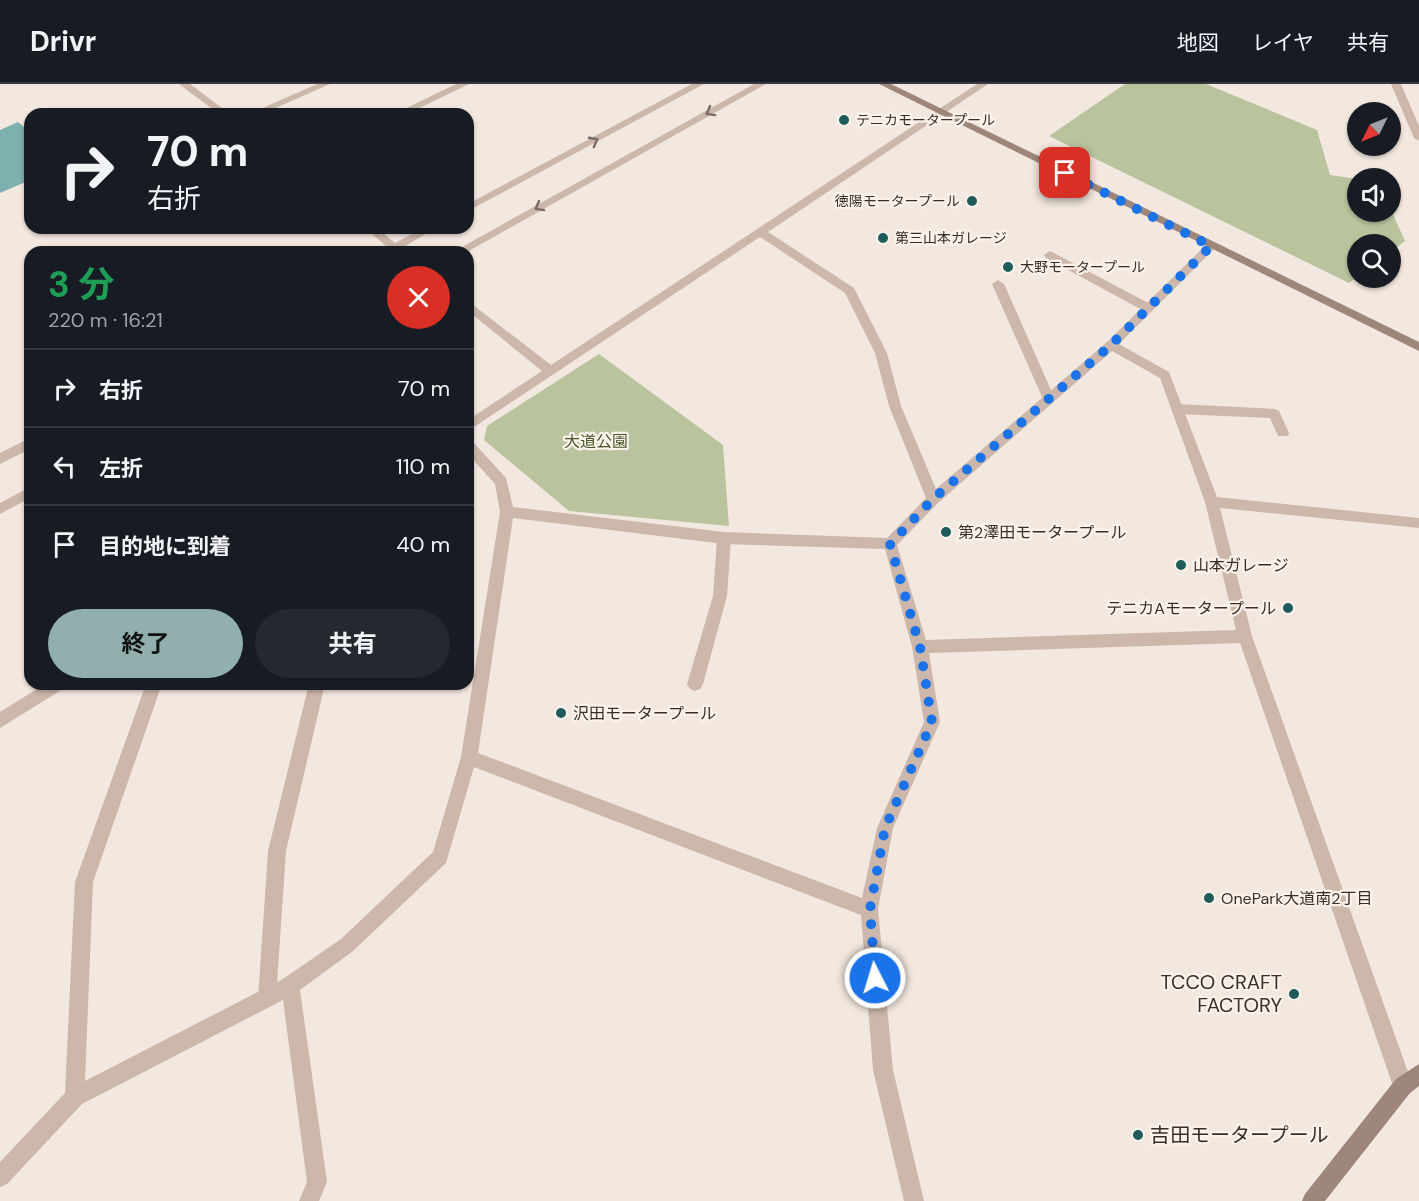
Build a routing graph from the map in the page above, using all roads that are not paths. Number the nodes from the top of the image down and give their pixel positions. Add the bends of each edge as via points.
1 (184, 84) edge
2 (325, 84) edge
3 (464, 84) edge
4 (699, 84) edge
5 (761, 84) edge
6 (884, 84) edge
7 (983, 84) edge
8 (1396, 84) edge
9 (217, 108) edge
10 (268, 108) edge
11 (412, 108) edge
12 (941, 111) junction
13 (1418, 131) edge
14 (474, 205) edge
15 (760, 232) junction
16 (376, 234) edge
17 (420, 234) edge
18 (389, 246) edge
19 (400, 246) edge
20 (470, 246) edge
21 (1211, 246) junction
22 (1050, 255) dead end
23 (998, 284) dead end
24 (1148, 308) junction
25 (474, 310) edge
26 (1111, 345) junction
27 (1419, 347) edge
28 (549, 370) junction
29 (1048, 399) junction
30 (1177, 409) junction
31 (474, 422) edge
32 (1284, 433) dead end
33 (24, 446) edge
34 (474, 452) edge
35 (0, 459) edge
36 (24, 495) edge
37 (933, 499) junction
38 (1212, 501) junction
39 (0, 509) edge
40 (507, 512) junction
41 (1419, 524) edge
42 (724, 538) junction
43 (890, 544) junction
44 (1245, 636) junction
45 (920, 647) junction
46 (695, 684) dead end
47 (49, 690) edge
48 (152, 690) edge
49 (316, 690) edge
50 (0, 721) edge
51 (469, 757) junction
52 (870, 909) junction
53 (291, 986) junction
54 (267, 998) junction
55 (1419, 1074) edge
56 (1403, 1086) junction
57 (75, 1097) junction
58 (0, 1177) edge
59 (309, 1201) edge
60 (914, 1201) edge
61 (1312, 1201) edge

1 - 9 street
2 - 10 street
3 - 11 street
14 -> 4 street
5 -> 20 street
6 - 12 street
7 - 12 street
8 - 13 street
12 - 15 street
12 - 21 street
15 - 28 street
15 - 37 street via 850,291 882,353 895,406
16 - 18 street
17 - 19 street
21 - 24 street
21 - 27 street
22 - 24 street
23 - 29 street
24 - 26 street
25 - 28 street
26 - 29 street
26 - 30 street via 1164,375
28 - 31 street
29 - 37 street
30 - 32 street via 1275,414
30 - 38 street
33 - 35 street
34 - 40 street via 501,482
36 - 39 street
37 - 43 street
38 - 41 street
38 - 44 street
40 - 42 street
40 - 51 street
42 - 43 street
42 - 46 street via 720,596
43 - 45 street
44 - 45 street
44 - 56 street
45 - 52 street via 932,722 885,828
47 - 50 street
48 - 57 street via 84,882
49 - 54 street via 278,851
51 - 52 street
51 - 53 street via 440,857 347,945
52 - 60 street via 883,1070
53 - 54 street
53 - 59 street via 317,1182
54 - 57 street
55 - 56 street
56 - 61 street
57 - 58 street

